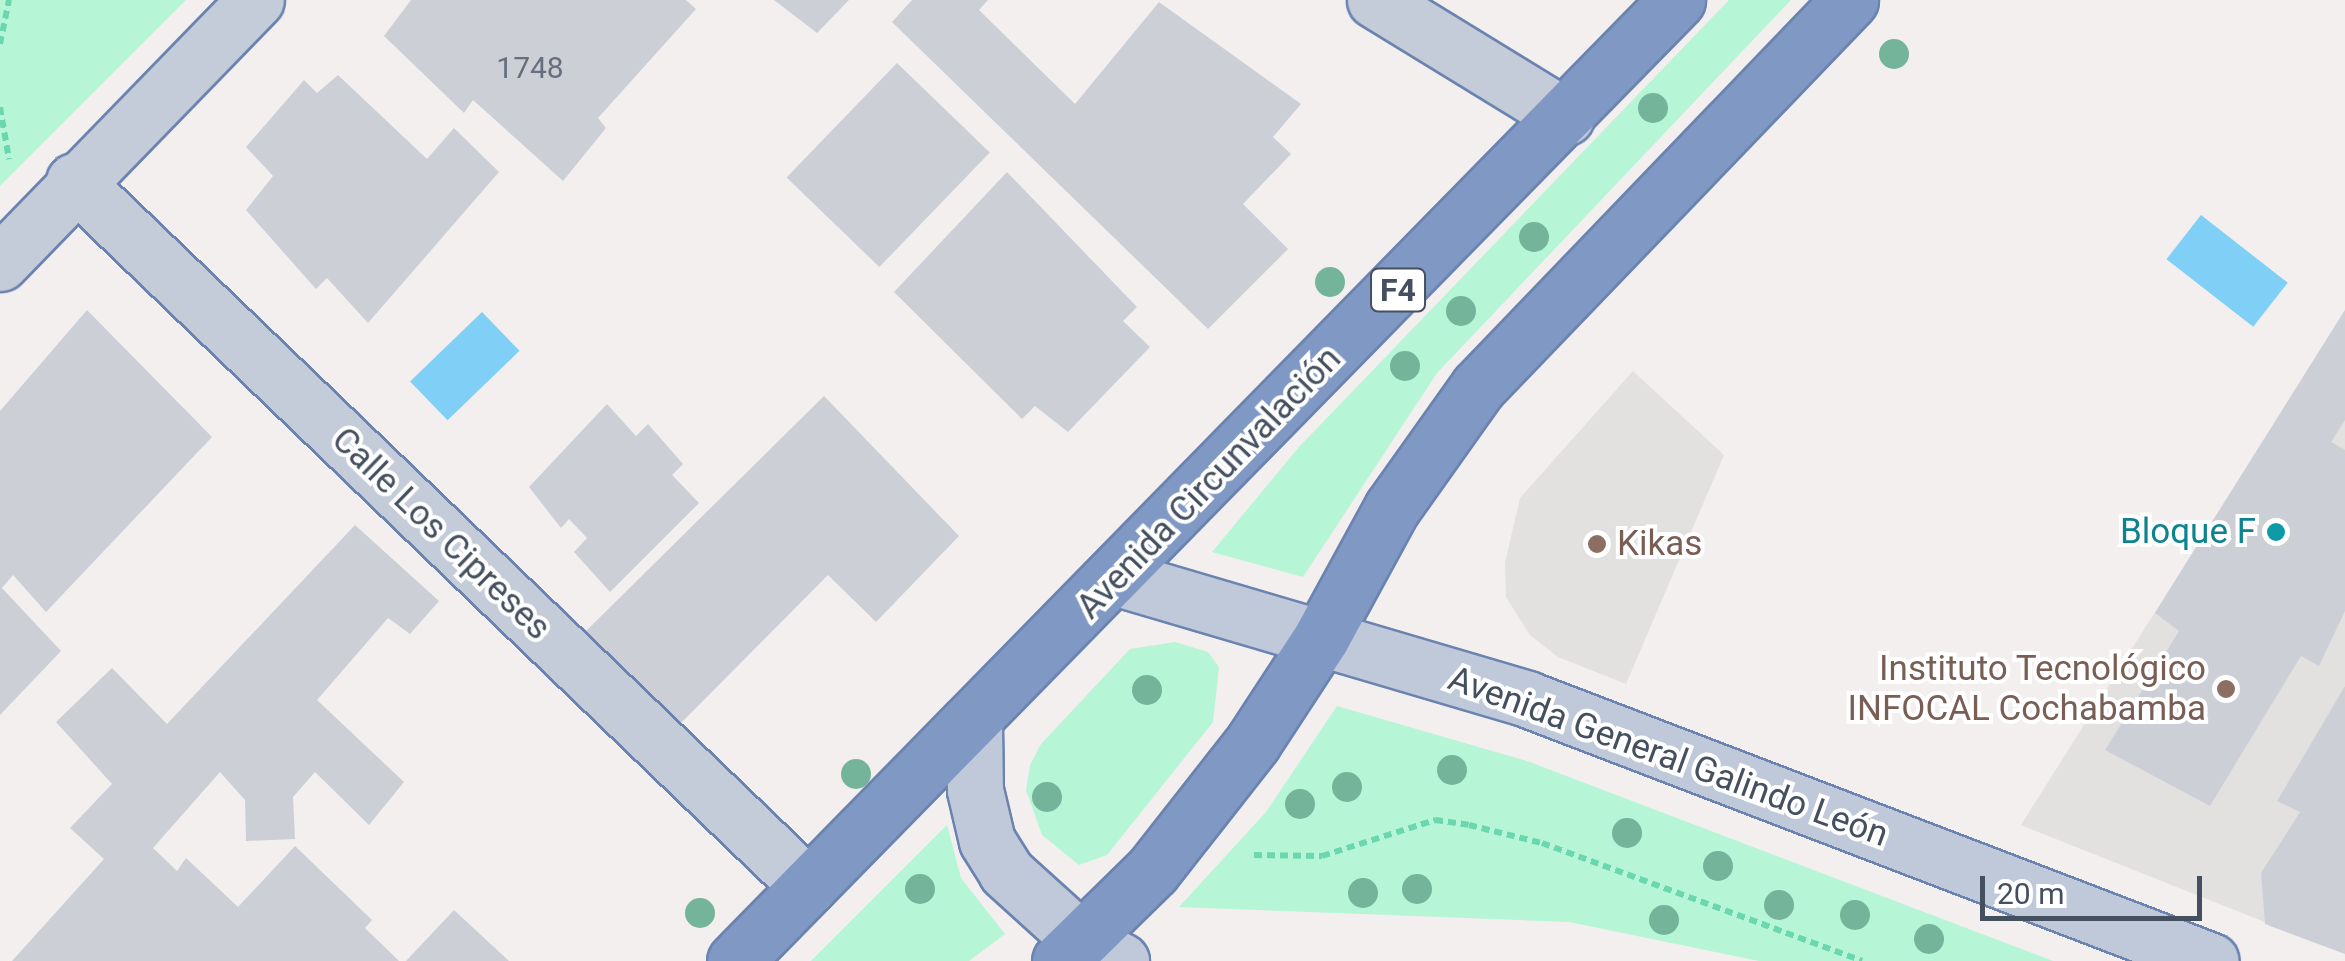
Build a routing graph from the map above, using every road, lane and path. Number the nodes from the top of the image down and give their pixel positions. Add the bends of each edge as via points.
1 (9, 0) edge
2 (256, 0) edge
3 (1374, 0) edge
4 (1677, 0) edge
5 (1850, 0) edge
6 (0, 44) edge
7 (1566, 117) junction
8 (74, 182) junction
9 (0, 263) edge
10 (1117, 578) junction
11 (1321, 638) junction
12 (974, 722) junction
13 (1254, 855) dead end
14 (808, 886) junction
15 (1088, 954) edge
16 (735, 961) edge
17 (1862, 961) edge
18 (2211, 961) edge

1 - 6 path
2 - 8 street
3 - 7 street
4 - 7 highway, Avenida Circunvalación / F4
5 - 11 highway via 1478,387 1392,508
7 - 10 highway, Avenida Circunvalación / F4
8 - 9 street
8 - 14 street, Calle Los Cipreses
10 - 11 main road, Avenida General Galindo León
10 - 12 highway, Avenida Circunvalación / F4
11 - 15 highway via 1220,785
11 - 18 main road, Avenida General Galindo León via 1527,699
12 - 14 highway, Avenida Circunvalación / F4
12 - 15 main road via 975,790 987,841 1006,872
13 - 17 path via 1322,856 1434,820 1468,825 1542,843
14 - 16 highway, Avenida Circunvalación / F4

